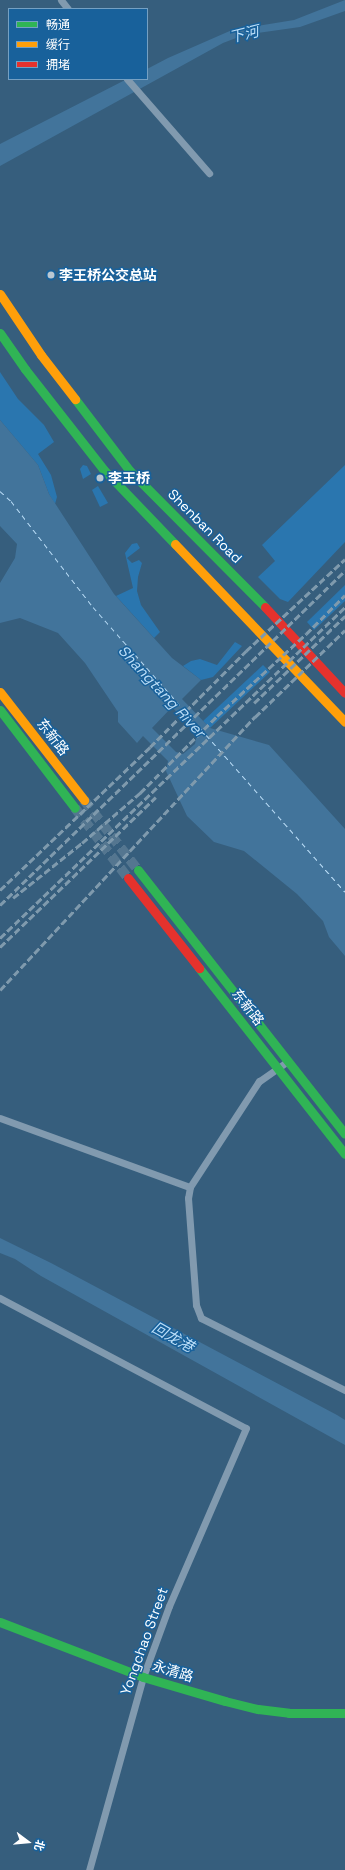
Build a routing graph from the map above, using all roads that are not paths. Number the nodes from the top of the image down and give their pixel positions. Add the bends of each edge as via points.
1 (61, 0) edge
2 (67, 8) edge
3 (128, 80) edge
4 (209, 173) dead end
5 (0, 294) edge
6 (0, 333) edge
7 (0, 692) edge
8 (345, 693) edge
9 (0, 710) edge
10 (345, 722) edge
11 (84, 800) tunnel mouth
12 (75, 808) tunnel mouth
13 (138, 870) tunnel mouth
14 (128, 878) tunnel mouth
15 (288, 1061) junction
16 (277, 1067) junction
17 (0, 1118) edge
18 (345, 1134) edge
19 (345, 1154) edge
20 (190, 1187) junction
21 (0, 1298) edge
22 (345, 1390) edge
23 (0, 1622) edge
24 (143, 1677) junction
25 (345, 1713) edge
26 (89, 1870) edge

1 - 2 street
3 - 4 street
5 - 8 main road, Shenban Road via 41,355 129,470 259,600
6 - 10 main road via 104,470
7 - 11 main road, 东新路
9 - 12 main road, 东新路
13 - 15 main road, 东新路
14 - 16 main road, 东新路
15 - 16 street
15 - 18 main road, 东新路
16 - 19 main road, 东新路
16 - 20 street via 259,1081
17 - 20 street
20 - 22 street via 188,1198 196,1305 201,1318
21 - 24 street, Yongchao Street via 246,1428 184,1570
23 - 24 main road, 永清路
24 - 25 main road, 永清路 via 258,1709 289,1713
24 - 26 street, Yongchao Street

